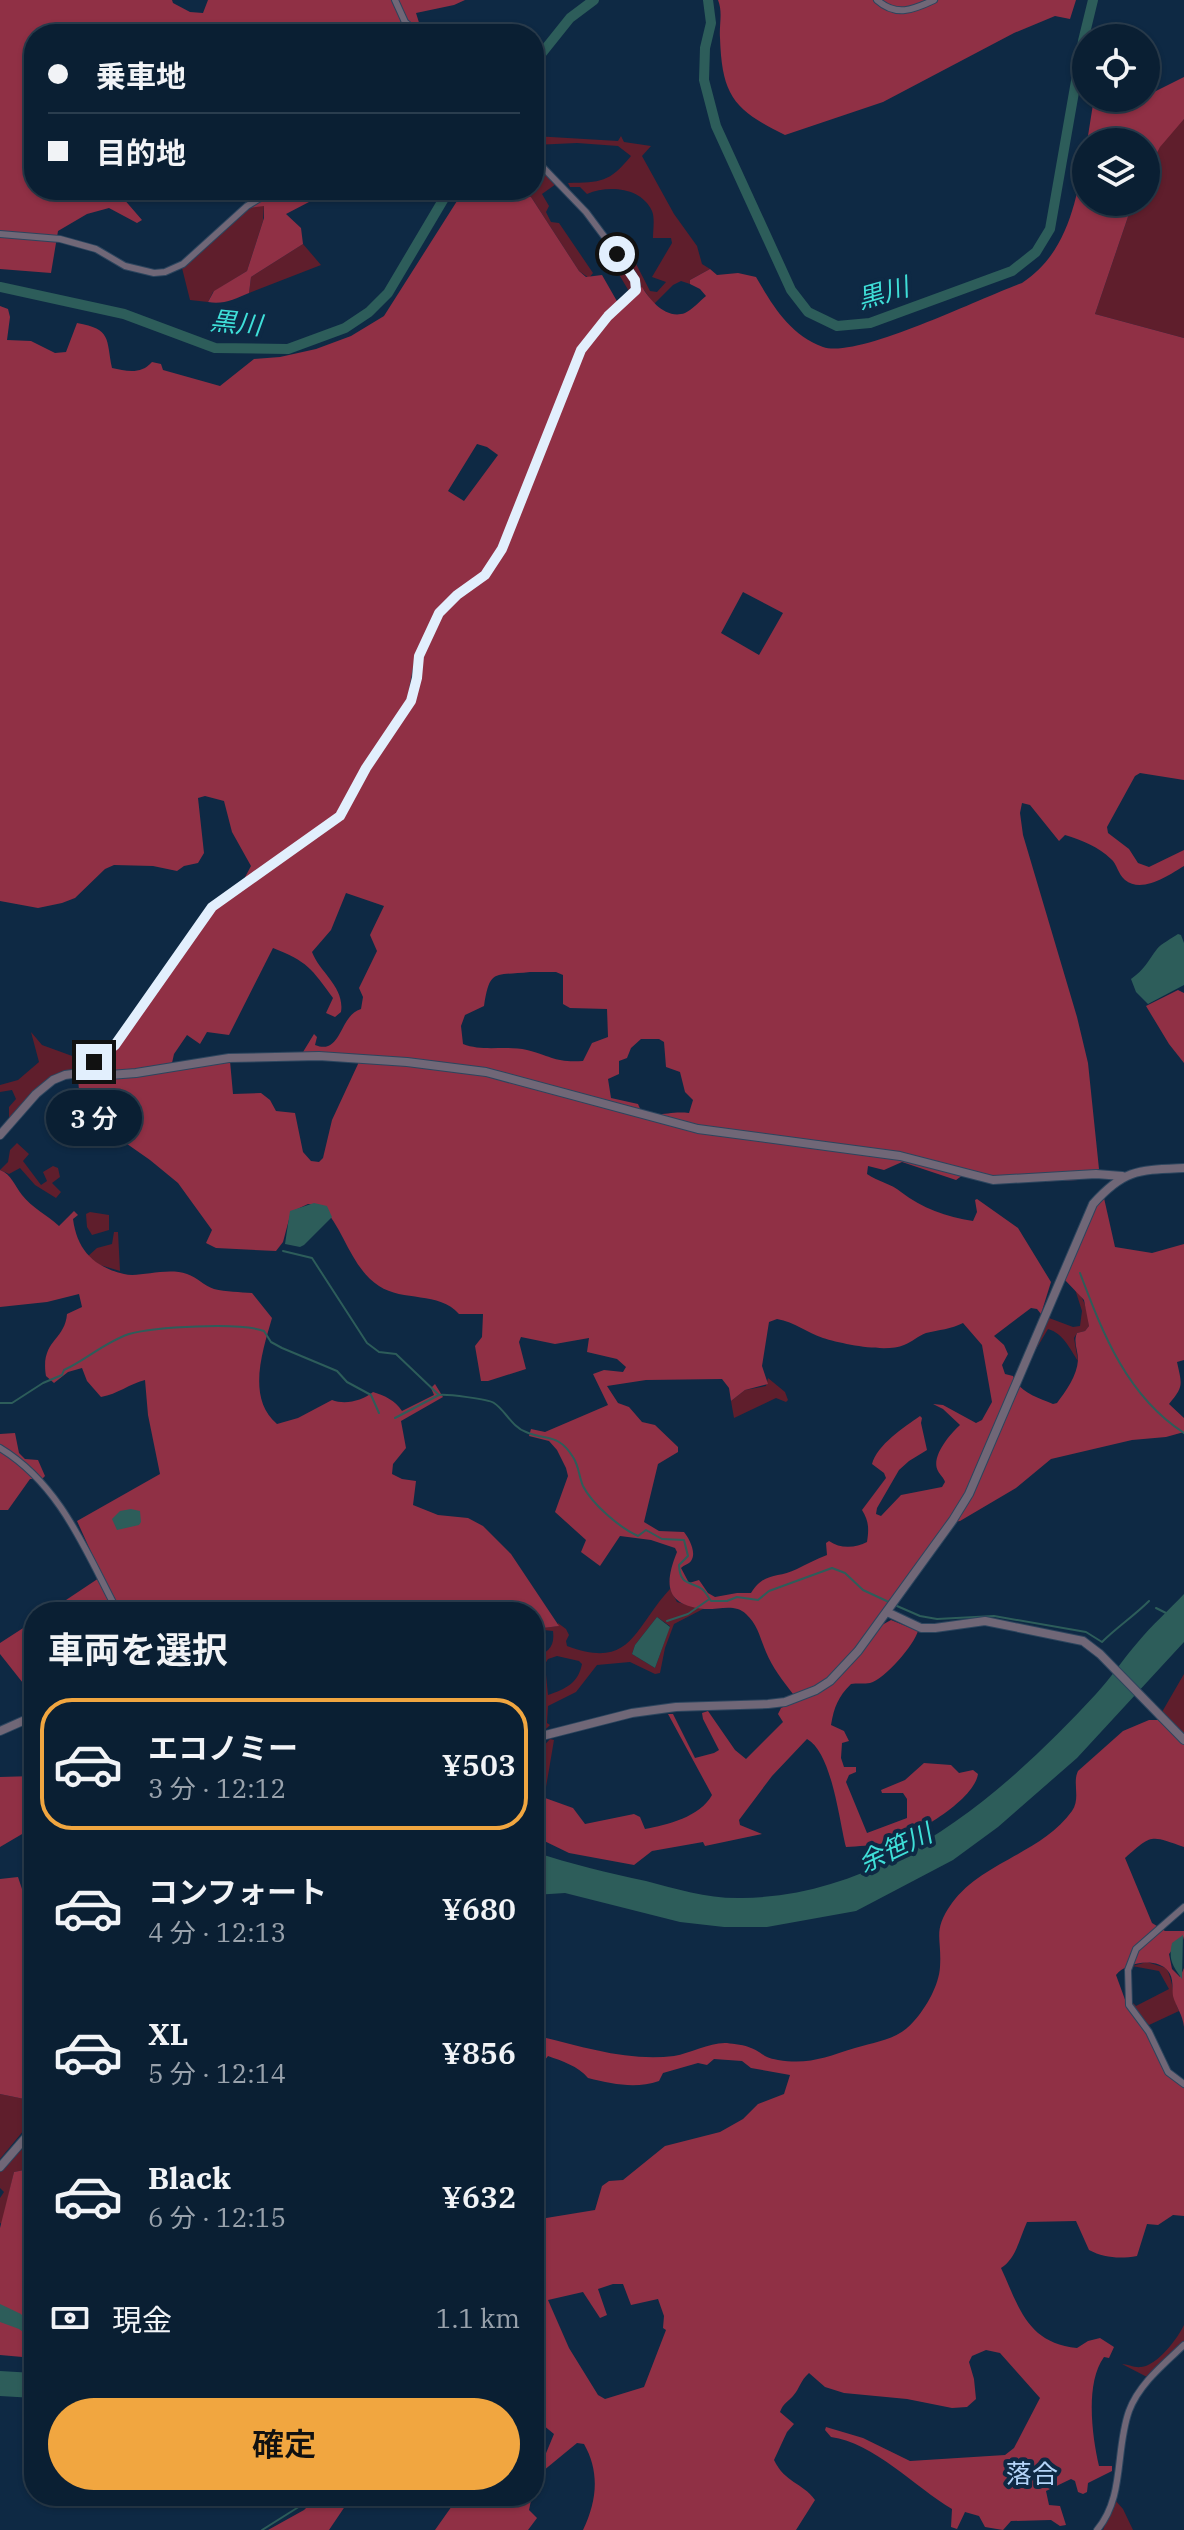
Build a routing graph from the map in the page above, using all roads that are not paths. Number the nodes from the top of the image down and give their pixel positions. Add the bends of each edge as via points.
1 (395, 0) edge
2 (877, 0) edge
3 (934, 0) edge
4 (405, 22) joint
5 (408, 24) edge
6 (544, 168) edge
7 (257, 200) edge
8 (0, 234) edge
9 (74, 1073) junction
10 (0, 1135) edge
11 (1184, 1168) edge
12 (1122, 1176) junction
13 (0, 1448) edge
14 (113, 1602) edge
15 (887, 1612) junction
16 (24, 1720) edge
17 (0, 1731) edge
18 (544, 1735) edge
19 (1184, 1740) edge
20 (1184, 1907) edge
21 (1184, 2084) edge
22 (24, 2139) edge
23 (0, 2167) edge
24 (1184, 2345) edge
25 (1097, 2530) edge

1 - 4 street
2 - 3 street via 904,11
4 - 5 street
6 - 9 street via 586,212 637,285 581,350 502,549 485,575 439,613 419,656 411,701 340,816 212,907 115,1045
7 - 8 street via 183,264 165,272 125,266 96,249 60,239
9 - 10 street via 45,1085
9 - 12 street via 136,1073 229,1058 319,1056 407,1062 512,1077 698,1129 866,1150 993,1180
11 - 12 street
12 - 15 street via 1086,1216 969,1494
13 - 14 street via 55,1497
15 - 18 street via 843,1669 800,1697 632,1713
15 - 19 street via 921,1628 985,1621 1083,1641
16 - 17 street
20 - 21 street via 1136,1949 1128,1970 1129,2005 1168,2072
22 - 23 street
24 - 25 street via 1150,2379 1130,2410 1112,2503

